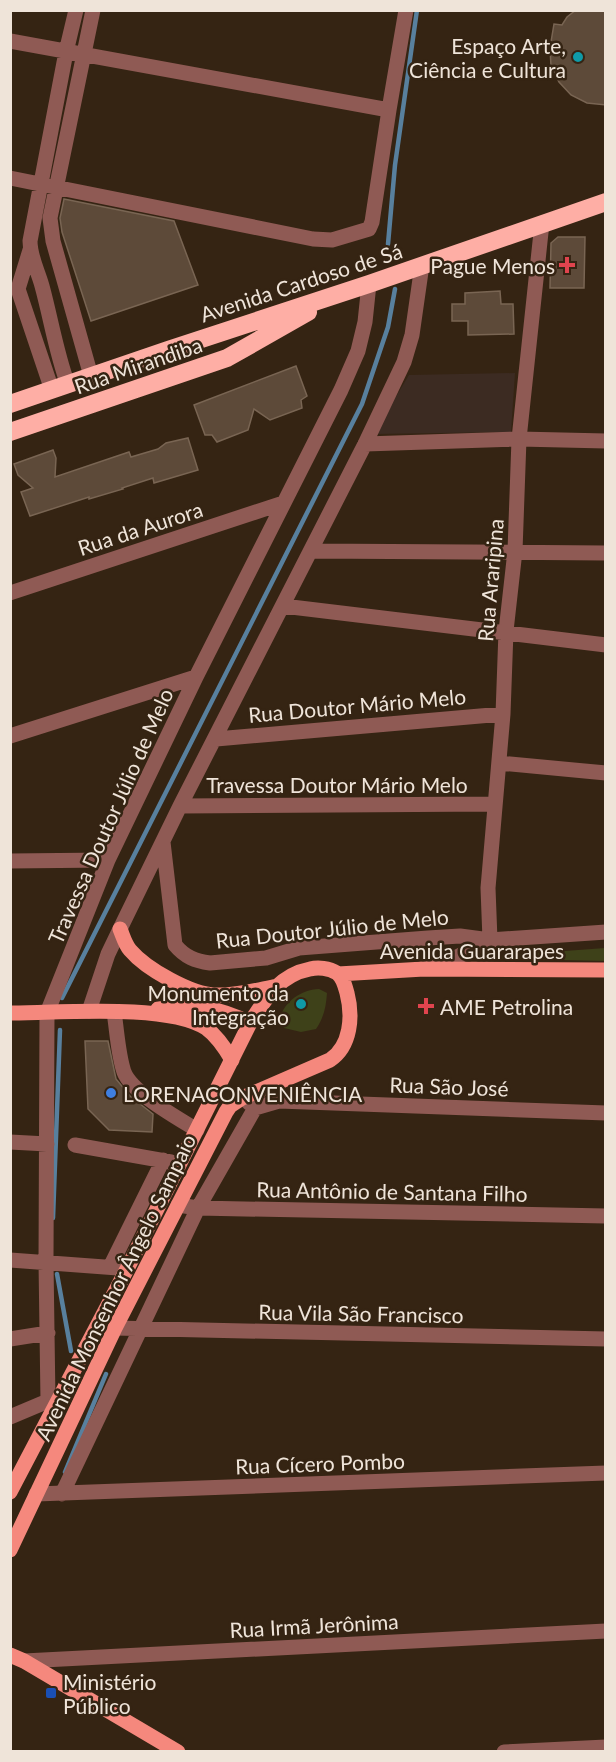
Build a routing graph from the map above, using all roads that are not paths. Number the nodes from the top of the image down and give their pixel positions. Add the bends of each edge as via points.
1 (76, 10) edge
2 (93, 10) edge
3 (406, 10) edge
4 (10, 41) edge
5 (66, 52) junction
6 (83, 54) junction
7 (389, 110) junction
8 (10, 178) edge
9 (48, 185) junction
10 (606, 202) edge
11 (542, 223) junction
12 (30, 250) junction
13 (422, 265) junction
14 (64, 276) junction
15 (369, 284) junction
16 (42, 285) junction
17 (14, 289) edge
18 (338, 294) junction
19 (91, 376) junction
20 (60, 388) junction
21 (10, 404) edge
22 (10, 432) edge
23 (519, 439) junction
24 (606, 441) edge
25 (365, 444) junction
26 (284, 503) junction
27 (311, 551) junction
28 (515, 551) junction
29 (606, 553) edge
30 (10, 593) edge
31 (283, 606) junction
32 (506, 631) junction
33 (606, 645) edge
34 (196, 677) junction
35 (502, 714) junction
36 (10, 736) edge
37 (216, 739) junction
38 (499, 763) junction
39 (606, 773) edge
40 (495, 804) junction
41 (180, 806) junction
42 (163, 841) junction
43 (108, 860) junction
44 (10, 861) edge
45 (120, 929) junction
46 (606, 932) edge
47 (490, 940) junction
48 (424, 969) junction
49 (606, 970) edge
50 (338, 974) junction
51 (277, 986) junction
52 (88, 1011) junction
53 (119, 1012) junction
54 (10, 1013) edge
55 (47, 1013) junction
56 (250, 1023) junction
57 (232, 1060) junction
58 (242, 1098) junction
59 (255, 1108) junction
60 (606, 1113) edge
61 (197, 1130) junction
62 (10, 1142) edge
63 (47, 1144) junction
64 (75, 1145) dead end
65 (163, 1160) junction
66 (180, 1164) junction
67 (178, 1204) junction
68 (198, 1208) junction
69 (606, 1216) edge
70 (10, 1260) edge
71 (46, 1262) junction
72 (110, 1267) junction
73 (127, 1269) junction
74 (115, 1328) junction
75 (139, 1329) junction
76 (48, 1333) junction
77 (606, 1339) edge
78 (10, 1340) edge
79 (54, 1400) junction
80 (10, 1417) edge
81 (606, 1473) edge
82 (10, 1492) edge
83 (36, 1494) junction
84 (62, 1494) junction
85 (10, 1550) edge
86 (606, 1631) edge
87 (17, 1658) edge
88 (606, 1747) edge
89 (178, 1752) edge
90 (504, 1752) edge

1 - 5 street
2 - 6 street
3 - 7 street
4 - 5 street
5 - 6 street
5 - 9 street
6 - 7 street
6 - 9 street
7 - 9 street via 371,227 332,240
8 - 9 street
9 - 12 street via 31,230
9 - 14 street via 50,226
10 - 11 highway, Avenida Cardoso de Sá
11 - 13 highway, Avenida Cardoso de Sá
11 - 23 street, Rua Araripina
12 - 16 street
12 - 17 street
13 - 15 highway, Avenida Cardoso de Sá
13 - 25 street via 404,362
14 - 16 street
14 - 19 street
15 - 18 highway, Avenida Cardoso de Sá
15 - 26 street, Travessa Doutor Júlio de Melo via 358,351
16 - 17 street
16 - 20 street via 59,361
17 - 20 street
18 - 19 highway, Avenida Cardoso de Sá
18 - 22 highway, Rua Mirandiba via 227,358
19 - 20 highway, Avenida Cardoso de Sá
20 - 21 highway, Avenida Cardoso de Sá
23 - 24 street
23 - 25 street
23 - 28 street, Rua Araripina
25 - 27 street
26 - 30 street, Rua da Aurora
26 - 34 street, Travessa Doutor Júlio de Melo
27 - 28 street
27 - 31 street
28 - 29 street
28 - 32 street, Rua Araripina
31 - 32 street
31 - 37 street
32 - 33 street
32 - 35 street, Rua Araripina
34 - 36 street
34 - 43 street, Travessa Doutor Júlio de Melo
35 - 37 street, Rua Doutor Mário Melo
35 - 38 street, Rua Araripina
37 - 41 street
38 - 39 street
38 - 40 street, Rua Araripina
40 - 41 street, Travessa Doutor Mário Melo
40 - 47 street, Rua Araripina via 488,888
41 - 42 street
42 - 45 street
42 - 47 street, Rua Doutor Júlio de Melo via 175,945 183,955 210,963 266,958 299,948 460,936
43 - 44 street
43 - 55 street, Travessa Doutor Júlio de Melo
45 - 51 main road via 138,958 196,992 214,996
45 - 52 street
46 - 47 street, Rua Doutor Júlio de Melo
47 - 48 street
48 - 49 main road, Avenida Guararapes
48 - 50 main road, Avenida Guararapes
50 - 51 main road, Avenida Guararapes via 312,968 295,972
50 - 58 main road, Avenida Monsenhor Ângelo Sampaio via 349,1001 350,1020 348,1036 338,1055
51 - 56 main road, Avenida Monsenhor Ângelo Sampaio
52 - 53 main road
52 - 55 main road
53 - 56 main road via 208,1007
53 - 57 main road via 193,1022 206,1028
53 - 61 street via 124,1073 154,1103
54 - 55 main road
55 - 63 street, Travessa Doutor Júlio de Melo
56 - 57 main road, Avenida Monsenhor Ângelo Sampaio
57 - 61 main road, Avenida Monsenhor Ângelo Sampaio
58 - 59 street
58 - 67 main road, Avenida Monsenhor Ângelo Sampaio via 226,1112
59 - 60 street, Rua São José via 279,1101
59 - 68 street
61 - 66 main road, Avenida Monsenhor Ângelo Sampaio
62 - 63 street
63 - 71 street, Travessa Doutor Júlio de Melo
64 - 65 street
65 - 66 street
65 - 72 street
66 - 73 main road, Avenida Monsenhor Ângelo Sampaio
67 - 68 street, Rua Antônio de Santana Filho
67 - 74 main road, Avenida Monsenhor Ângelo Sampaio
68 - 69 street, Rua Antônio de Santana Filho
68 - 75 street
70 - 71 street
71 - 72 street
71 - 76 street, Travessa Doutor Júlio de Melo
72 - 73 street
73 - 79 main road, Avenida Monsenhor Ângelo Sampaio
74 - 75 street, Rua Vila São Francisco
74 - 83 main road, Avenida Monsenhor Ângelo Sampaio
75 - 77 street, Rua Vila São Francisco
75 - 84 street
76 - 78 street
76 - 79 street, Travessa Doutor Júlio de Melo
79 - 80 street
79 - 82 main road, Avenida Monsenhor Ângelo Sampaio
81 - 84 street, Rua Cícero Pombo
83 - 84 street, Rua Cícero Pombo
83 - 85 main road, Avenida Monsenhor Ângelo Sampaio
86 - 87 street, Rua Irmã Jerônima
87 - 89 main road
88 - 90 street

